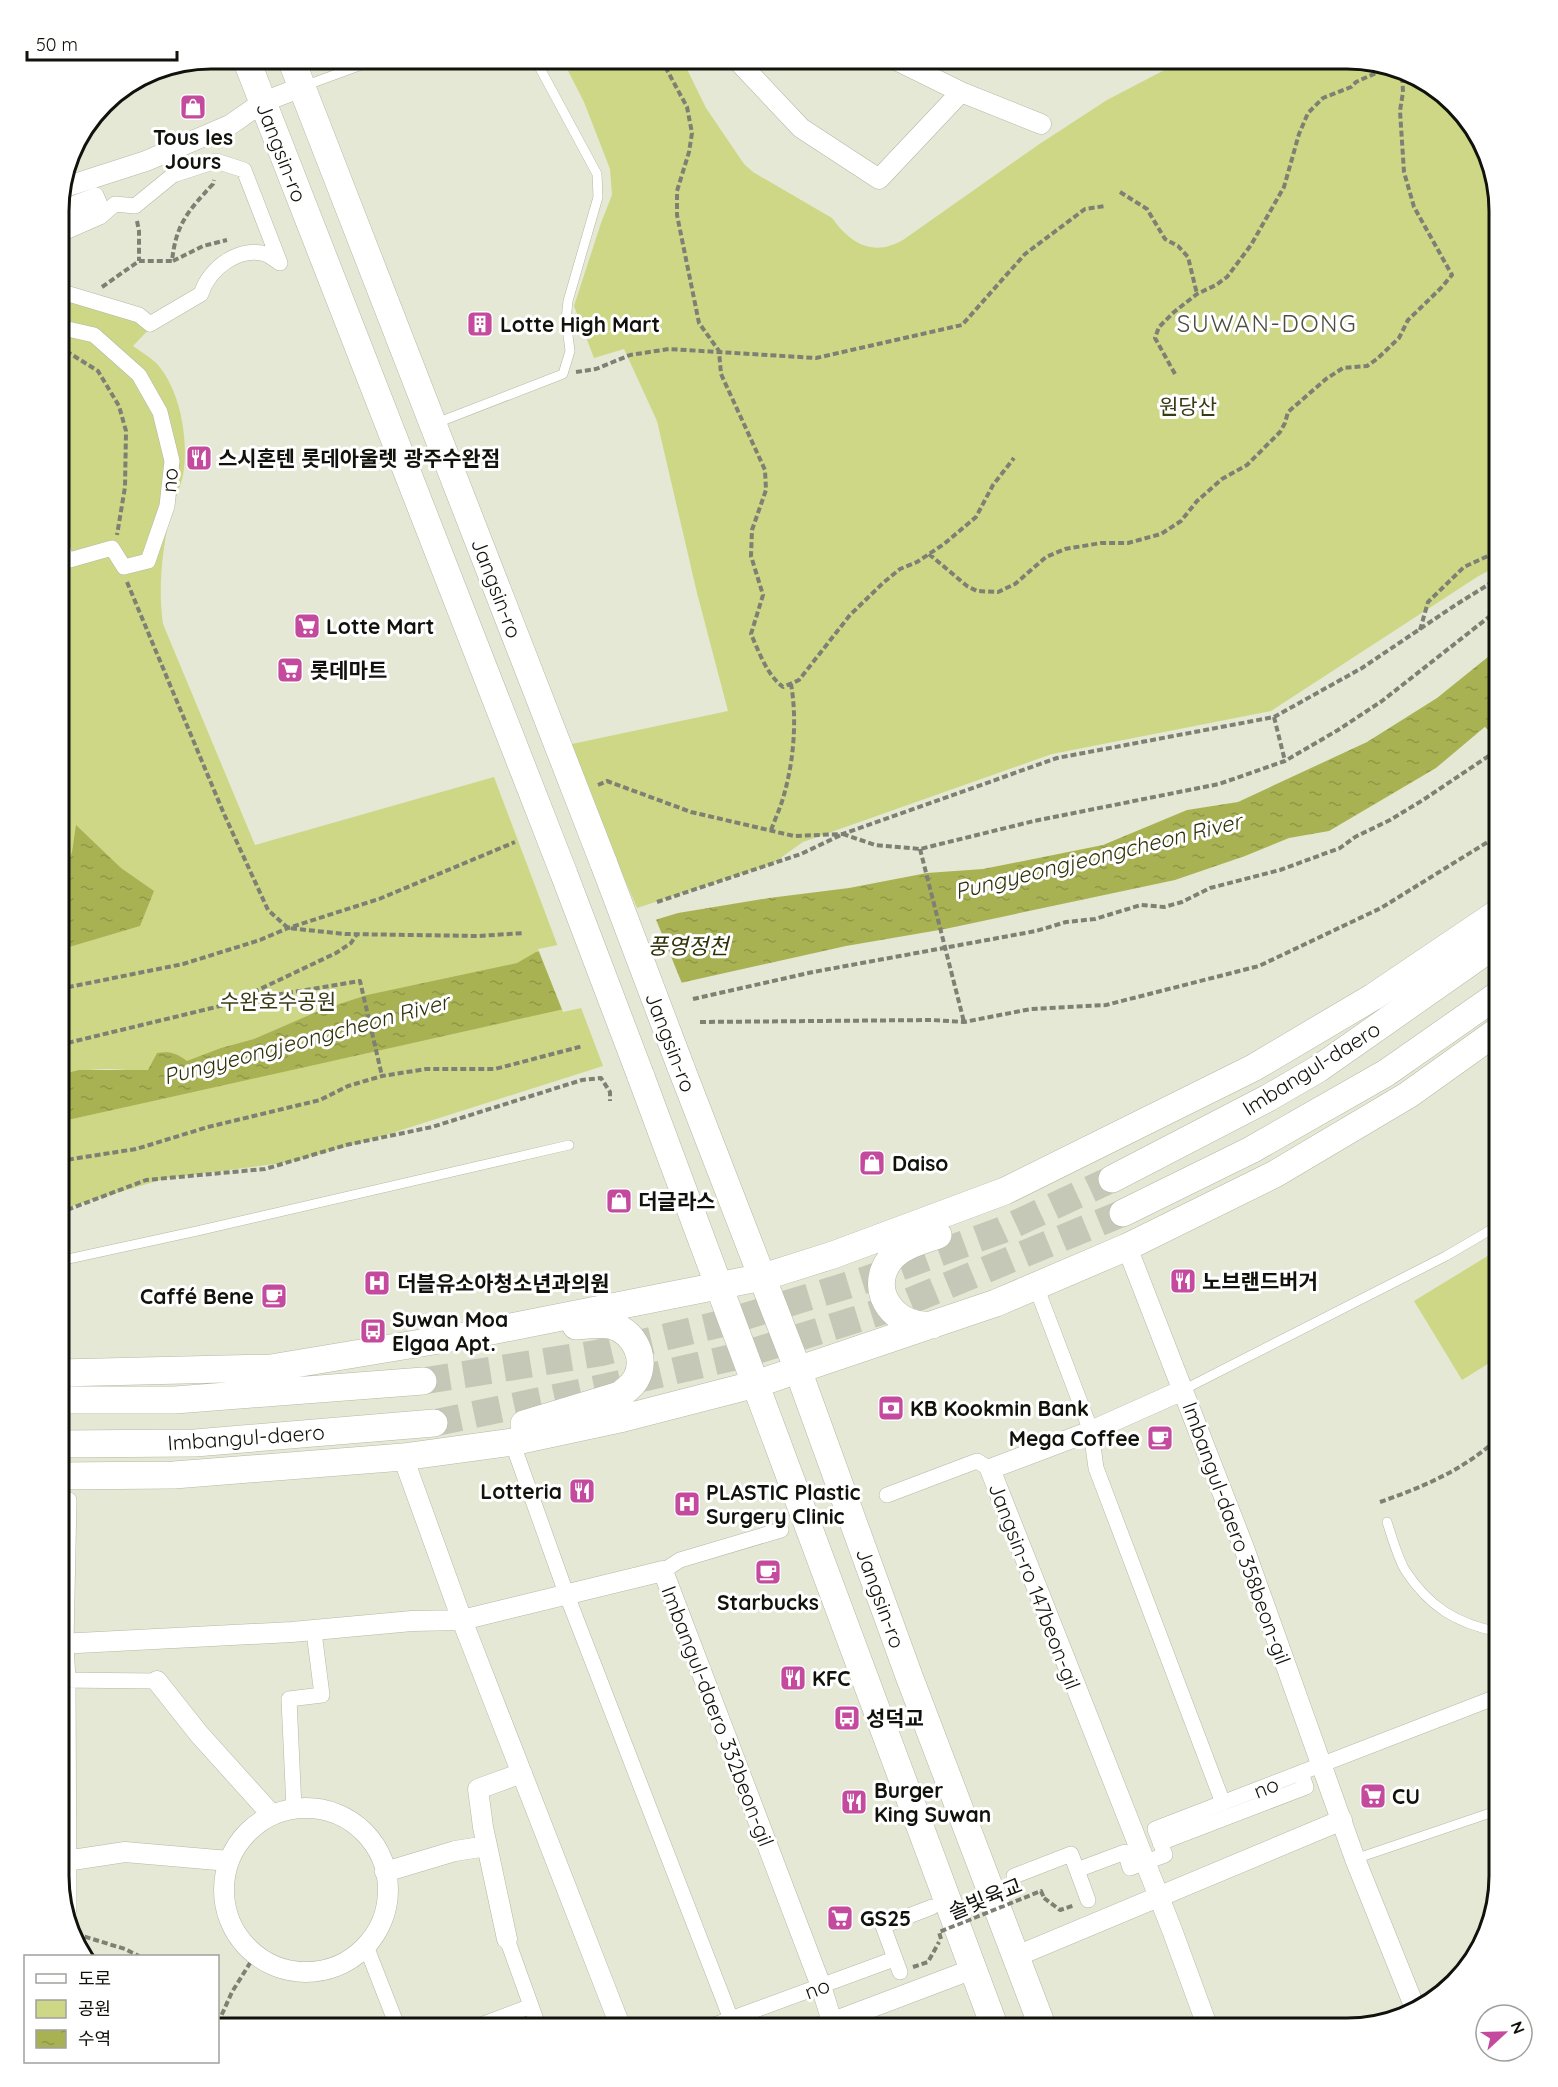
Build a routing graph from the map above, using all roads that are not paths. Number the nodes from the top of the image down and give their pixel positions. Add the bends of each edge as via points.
1 (250, 69) edge
2 (295, 69) edge
3 (349, 69) edge
4 (540, 69) edge
5 (745, 69) edge
6 (914, 69) edge
7 (302, 87) junction
8 (961, 92) junction
9 (263, 102) junction
10 (1041, 124) dead end
11 (72, 185) edge
12 (69, 205) edge
13 (69, 217) edge
14 (69, 231) edge
15 (69, 294) edge
16 (69, 329) edge
17 (433, 425) junction
18 (69, 560) edge
19 (1489, 919) edge
20 (1489, 950) edge
21 (1489, 1002) edge
22 (1489, 1038) edge
23 (569, 1145) dead end
24 (1064, 1162) junction
25 (1112, 1179) tunnel mouth
26 (1123, 1212) tunnel mouth
27 (1489, 1231) edge
28 (1127, 1246) junction
29 (69, 1259) edge
30 (763, 1277) junction
31 (718, 1286) junction
32 (1040, 1297) dead end
33 (943, 1322) junction
34 (481, 1333) junction
35 (798, 1370) junction
36 (69, 1373) edge
37 (423, 1381) tunnel mouth
38 (756, 1383) junction
39 (1183, 1390) junction
40 (69, 1400) edge
41 (434, 1423) tunnel mouth
42 (1091, 1431) junction
43 (69, 1444) edge
44 (465, 1448) junction
45 (516, 1454) dead end
46 (403, 1457) junction
47 (990, 1469) junction
48 (69, 1487) edge
49 (887, 1495) dead end
50 (1387, 1522) dead end
51 (781, 1530) dead end
52 (663, 1571) junction
53 (566, 1593) junction
54 (462, 1620) junction
55 (1489, 1630) edge
56 (315, 1640) dead end
57 (69, 1644) edge
58 (69, 1680) edge
59 (157, 1681) joint
60 (1489, 1700) edge
61 (1322, 1765) junction
62 (522, 1773) junction
63 (1301, 1773) junction
64 (1223, 1803) junction
65 (294, 1809) junction
66 (1489, 1814) edge
67 (272, 1815) junction
68 (1342, 1820) junction
69 (1160, 1843) junction
70 (487, 1846) junction
71 (69, 1860) edge
72 (1355, 1860) junction
73 (229, 1861) junction
74 (1144, 1863) junction
75 (1077, 1870) junction
76 (385, 1872) junction
77 (1014, 1876) dead end
78 (1158, 1898) junction
79 (1088, 1900) road end
80 (931, 1911) dead end
81 (507, 1939) joint
82 (366, 1946) junction
83 (1017, 1956) junction
84 (973, 1969) junction
85 (821, 1986) junction
86 (1412, 2002) edge
87 (531, 2006) junction
88 (394, 2018) edge
89 (499, 2018) edge
90 (535, 2018) edge
91 (617, 2018) edge
92 (731, 2018) edge
93 (734, 2018) edge
94 (826, 2018) edge
95 (847, 2018) edge
96 (991, 2018) edge
97 (1040, 2018) edge
98 (1204, 2018) edge

1 - 9 main road, Jangsin-ro
2 - 7 main road, Jangsin-ro
3 - 7 lane
4 - 17 lane via 597,174 599,186 567,301 570,351 563,374
5 - 8 street via 801,128 879,179
6 - 8 street
7 - 9 street
7 - 17 main road, Jangsin-ro
8 - 10 street
9 - 11 street via 230,125 156,157
9 - 31 main road, Jangsin-ro, bridge via 564,874
12 - 13 street via 96,195 99,202
14 - 15 street via 100,217 115,204 135,206 173,175 219,161 244,170 280,263 267,255 244,253 218,267 201,294 150,324 139,315
16 - 18 street, no via 94,335 139,375 160,412 172,461 166,506 148,561 124,567 112,548
17 - 30 main road, Jangsin-ro, bridge
19 - 24 main road via 1374,997 1253,1068
20 - 25 main road, Imbangul-daero via 1318,1069
21 - 26 main road, Imbangul-daero via 1386,1072 1251,1150
22 - 28 main road via 1407,1095 1275,1174
23 - 29 lane
24 - 30 main road via 1005,1191
24 - 33 main road via 1048,1188 1000,1212 909,1246 889,1262 882,1288 893,1313 916,1326
27 - 39 lane
28 - 33 main road
28 - 39 street, Imbangul-daero 358beon-gil
30 - 31 main road
30 - 35 main road, Jangsin-ro
31 - 34 main road
31 - 38 main road, Jangsin-ro
32 - 42 street
33 - 35 main road
34 - 36 main road via 272,1368
34 - 44 main road via 614,1326 634,1341 640,1365 630,1388 620,1395 540,1418
35 - 38 main road
35 - 83 main road, Jangsin-ro via 909,1676
37 - 40 main road, Imbangul-daero via 175,1400
38 - 44 main road via 624,1418
38 - 84 main road, Jangsin-ro
39 - 42 street, Jangsin-ro 147beon-gil
39 - 61 street, Imbangul-daero 358beon-gil
41 - 43 main road, Imbangul-daero via 195,1443
42 - 47 street, Jangsin-ro 147beon-gil
42 - 64 street via 1096,1468
44 - 46 main road
45 - 53 street
46 - 48 main road
46 - 54 street
47 - 49 street via 977,1461
47 - 74 street, Jangsin-ro 147beon-gil
50 - 55 lane via 1404,1568 1426,1596 1448,1615
51 - 52 street via 680,1560
52 - 53 street, Imbangul-daero 332beon-gil
52 - 85 street, Imbangul-daero 332beon-gil
53 - 54 street, Imbangul-daero 332beon-gil
53 - 92 street
54 - 57 street, Imbangul-daero 332beon-gil
54 - 62 street
56 - 65 street via 322,1695 289,1699
58 - 59 street
59 - 67 street
60 - 61 street, no
61 - 63 street, no
61 - 68 street, Imbangul-daero 358beon-gil
62 - 70 street via 478,1789
62 - 91 street
63 - 64 street, no
63 - 69 street via 1306,1786
64 - 69 street, no via 1155,1829
65 - 67 street
65 - 76 street via 319,1809 349,1820 372,1842
66 - 72 lane
67 - 73 street via 246,1834
68 - 72 street, Imbangul-daero 358beon-gil
68 - 78 street
69 - 74 street, no via 1165,1855
70 - 76 street via 455,1851
70 - 81 street
71 - 73 street via 125,1852
72 - 86 street, Imbangul-daero 358beon-gil
73 - 82 street via 224,1885 226,1909 239,1938 255,1955 277,1967 309,1972 340,1965
74 - 75 street via 1130,1868 1125,1852
74 - 78 street, Jangsin-ro 147beon-gil
75 - 77 street via 1071,1854 1036,1873
75 - 79 street
76 - 82 street via 387,1904
78 - 83 street
78 - 98 street, Jangsin-ro 147beon-gil
80 - 85 street, no via 883,1926 897,1966
81 - 87 street
82 - 88 street
83 - 97 main road, Jangsin-ro
84 - 95 street
84 - 96 main road, Jangsin-ro
85 - 93 street, no
85 - 94 street, Imbangul-daero 332beon-gil
87 - 89 street
87 - 90 street

